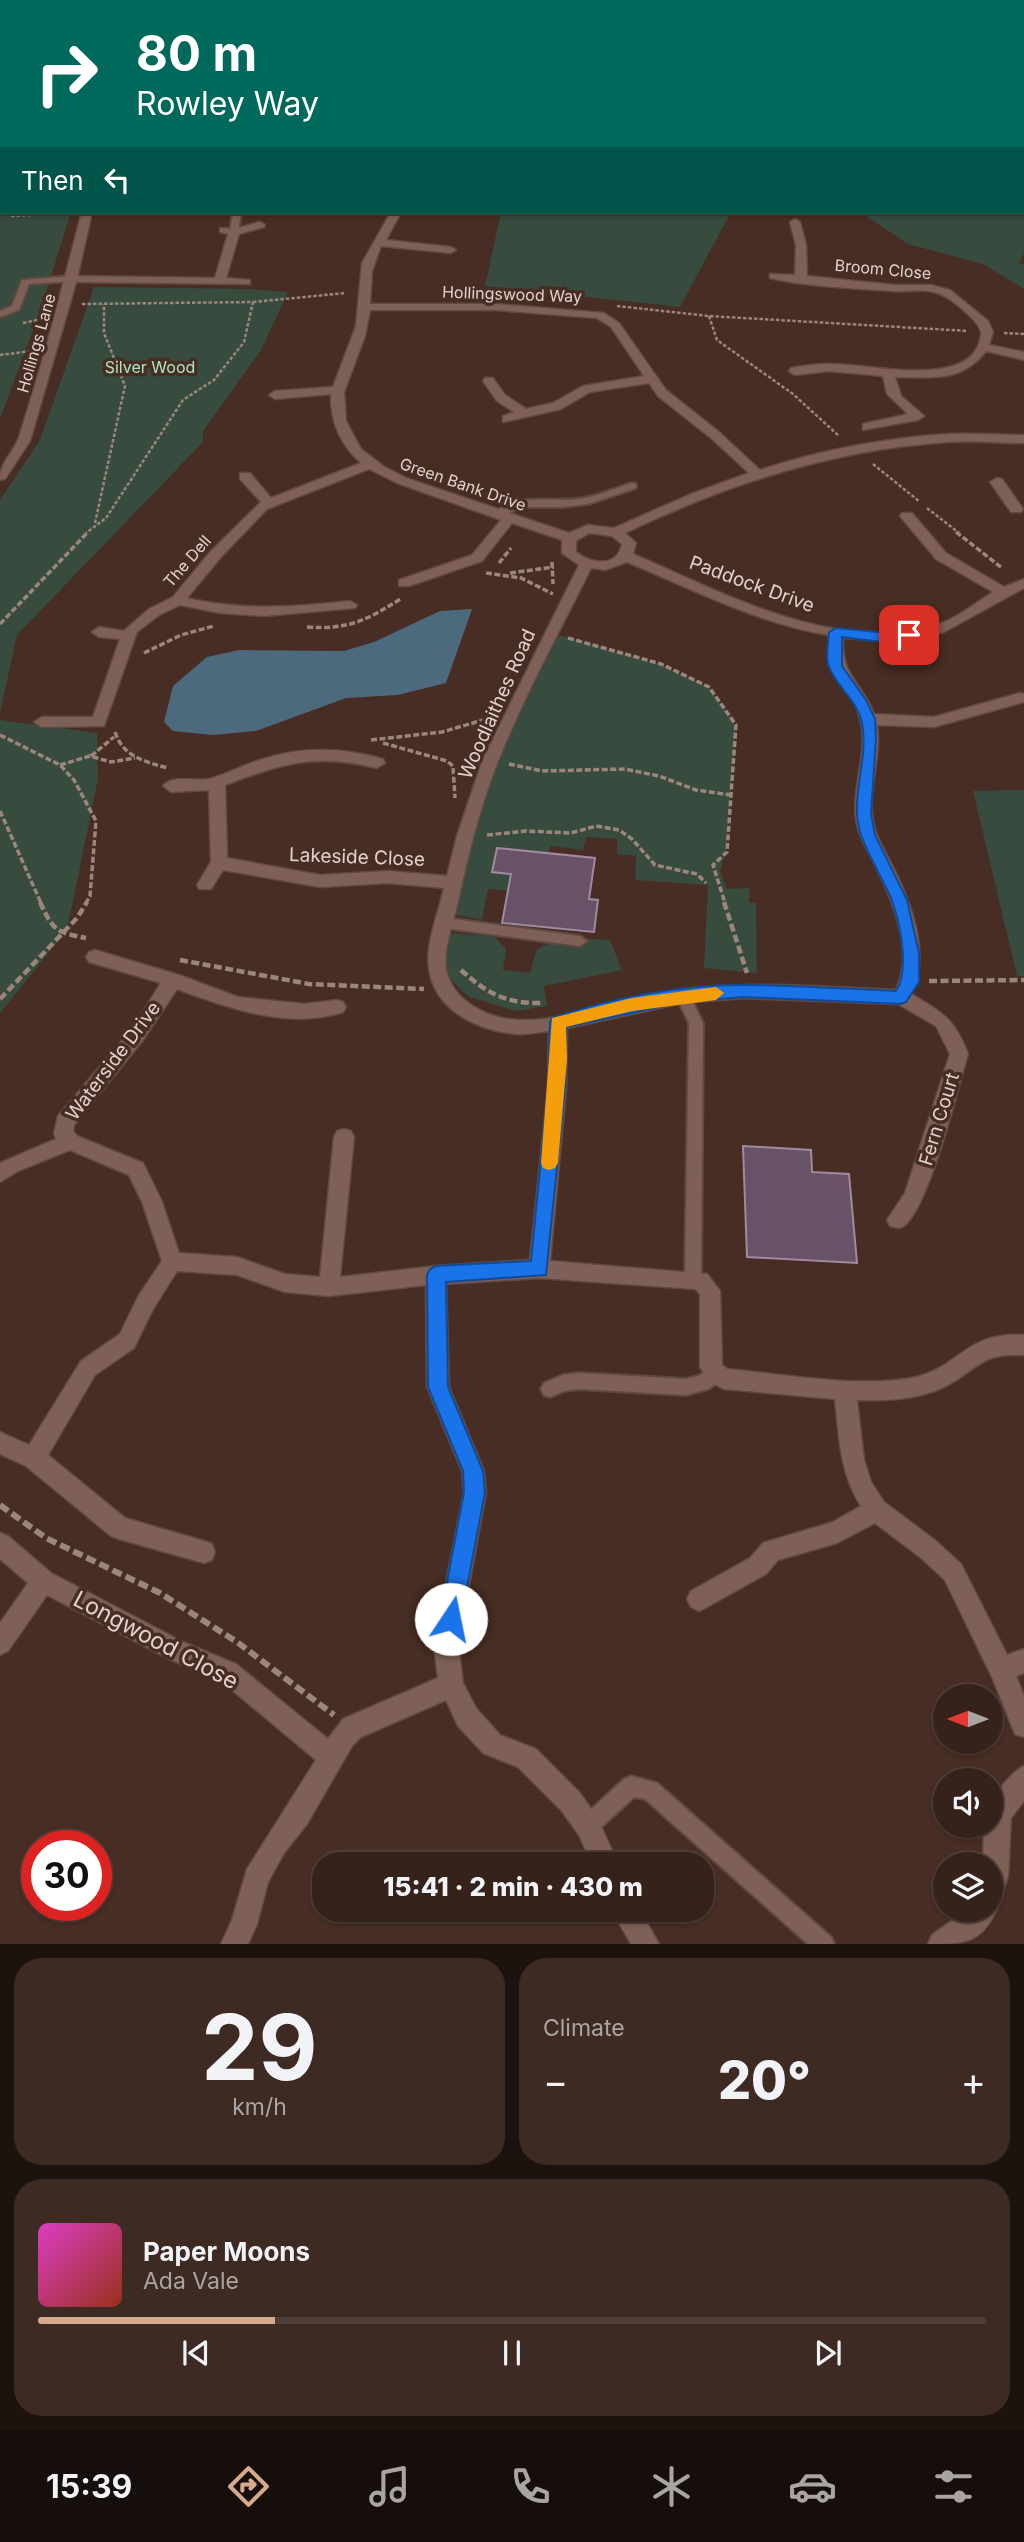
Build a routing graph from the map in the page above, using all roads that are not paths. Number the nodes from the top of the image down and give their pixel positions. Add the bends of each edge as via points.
1 (87, 214) edge
2 (236, 214) edge
3 (395, 214) edge
4 (795, 222) dead end
5 (260, 225) dead end
6 (229, 231) junction
7 (379, 243) junction
8 (451, 250) dead end
9 (774, 276) dead end
10 (801, 278) junction
11 (71, 279) junction
12 (219, 282) junction
13 (246, 282) dead end
14 (366, 307) junction
15 (0, 314) edge
16 (983, 346) junction
17 (1024, 356) edge
18 (795, 370) dead end
19 (889, 373) junction
20 (649, 379) junction
21 (489, 381) dead end
22 (338, 390) junction
23 (275, 396) dead end
24 (522, 412) junction
25 (507, 419) dead end
26 (867, 427) dead end
27 (1024, 439) edge
28 (370, 464) junction
29 (756, 473) junction
30 (0, 476) edge
31 (244, 476) dead end
32 (996, 482) dead end
33 (632, 486) dead end
34 (268, 502) junction
35 (1015, 510) edge
36 (503, 516) junction
37 (907, 516) dead end
38 (616, 532) junction
39 (571, 538) junction
40 (625, 556) junction
41 (586, 564) junction
42 (1024, 583) edge
43 (405, 589) road end
44 (1003, 592) junction
45 (178, 600) junction
46 (350, 605) dead end
47 (99, 632) dead end
48 (836, 632) junction
49 (129, 636) junction
50 (1020, 698) dead end
51 (868, 719) junction
52 (42, 722) dead end
53 (377, 763) dead end
54 (218, 783) junction
55 (171, 786) dead end
56 (219, 863) junction
57 (453, 883) junction
58 (205, 886) dead end
59 (444, 923) junction
60 (580, 940) dead end
61 (96, 949) road end
62 (173, 980) junction
63 (906, 989) junction
64 (683, 996) junction
65 (337, 1007) dead end
66 (558, 1023) junction
67 (344, 1137) dead end
68 (70, 1142) junction
69 (0, 1174) edge
70 (897, 1220) dead end
71 (172, 1262) junction
72 (539, 1269) junction
73 (436, 1275) junction
74 (693, 1279) junction
75 (329, 1287) junction
76 (1024, 1345) edge
77 (715, 1374) junction
78 (550, 1389) dead end
79 (845, 1390) junction
80 (0, 1443) edge
81 (34, 1458) junction
82 (876, 1510) junction
83 (0, 1544) edge
84 (204, 1552) dead end
85 (43, 1581) junction
86 (699, 1599) dead end
87 (0, 1643) edge
88 (1024, 1661) edge
89 (1001, 1669) junction
90 (451, 1685) junction
91 (1024, 1725) edge
92 (331, 1757) junction
93 (1024, 1778) edge
94 (588, 1826) junction
95 (600, 1852) edge
96 (994, 1852) edge
97 (632, 1922) edge
98 (973, 1922) edge
99 (946, 1942) edge
100 (233, 1944) edge
101 (646, 1944) edge
102 (824, 1944) edge

1 - 11 street, Hollings Lane
2 - 6 lane
3 - 7 street, Green Bank Drive
4 - 10 street via 801,245
5 - 6 street
6 - 12 street
7 - 8 street
7 - 14 street, Green Bank Drive via 367,264
9 - 10 street, Broom Close
10 - 16 street, Broom Close via 946,292 985,323
11 - 12 street
11 - 15 lane via 24,282 16,308
11 - 30 street, Hollings Lane via 24,441
12 - 13 street
14 - 20 street, Hollingswood Way via 496,307 600,315 615,325
14 - 22 street, Green Bank Drive
16 - 17 street
16 - 19 street via 971,362 949,373
18 - 19 street via 830,367
19 - 26 street via 892,395 918,416
20 - 24 street via 587,389 556,406
20 - 29 street, Hollingswood Way
21 - 24 street via 501,398
22 - 23 street
22 - 28 street, Green Bank Drive via 343,435
24 - 25 street
27 - 29 street via 949,438 856,451
28 - 34 street, The Dell
28 - 36 street, Green Bank Drive via 416,486
29 - 38 street via 684,499
31 - 34 street
32 - 35 street
33 - 36 lane via 583,502 512,504
34 - 45 street, The Dell
36 - 39 street, Green Bank Drive
36 - 43 street via 477,558
37 - 44 street via 949,562
38 - 39 street via 588,529
38 - 40 street via 629,543
39 - 41 street via 569,552
40 - 41 street via 609,565
40 - 48 street, Paddock Drive via 777,617
41 - 57 street, Woodlaithes Road via 491,759
42 - 44 street, Paddock Drive
44 - 48 street, Paddock Drive via 937,629 888,637
45 - 46 street via 206,608 277,611
45 - 49 street, The Dell via 138,624
47 - 49 street
48 - 51 street via 835,666
49 - 52 street via 99,722
50 - 51 street via 934,722
51 - 63 street via 864,814 868,835 900,900 911,953
53 - 54 street via 307,754 267,763
54 - 55 street
54 - 56 street
56 - 57 street, Lakeside Close via 307,879 388,877
56 - 58 street
57 - 59 street, Woodlaithes Road
59 - 60 lane
59 - 66 street, Woodlaithes Road via 437,967 445,990 461,1007 487,1021 518,1027
61 - 62 street, Waterside Drive
62 - 65 street, Waterside Drive via 237,1004 305,1011
62 - 68 street, Waterside Drive via 137,1035 65,1122 62,1133
63 - 64 street
63 - 70 street, Fern Court via 942,1021 958,1055 914,1197
64 - 66 street
64 - 74 lane via 696,1023
66 - 72 street
67 - 75 street
68 - 69 street, Waterside Drive via 11,1165
68 - 71 street, Waterside Drive via 136,1169
71 - 75 street via 237,1266 285,1283
71 - 81 street via 127,1341 88,1368
72 - 73 street
72 - 74 street
73 - 75 street
73 - 90 street via 438,1387 473,1471 475,1492 446,1645
74 - 77 street via 707,1284 710,1291
76 - 79 street via 1005,1342 980,1349 937,1380 904,1390
77 - 78 lane via 686,1387 579,1381
77 - 79 street via 723,1379
79 - 82 street via 853,1460 861,1487
80 - 81 street
81 - 84 street via 120,1528
82 - 86 street via 837,1532 771,1551 758,1566
82 - 89 street via 953,1572
83 - 85 street, Longwood Close
85 - 87 street
85 - 92 street, Longwood Close via 175,1650 228,1672
88 - 89 street
89 - 91 street
90 - 92 street via 352,1728
90 - 94 street via 467,1717 492,1744 527,1758
92 - 100 street via 256,1878 244,1924
93 - 96 street via 1020,1791 1005,1801 998,1816
94 - 95 street
94 - 102 lane via 631,1786 650,1790
97 - 101 street
98 - 99 street

